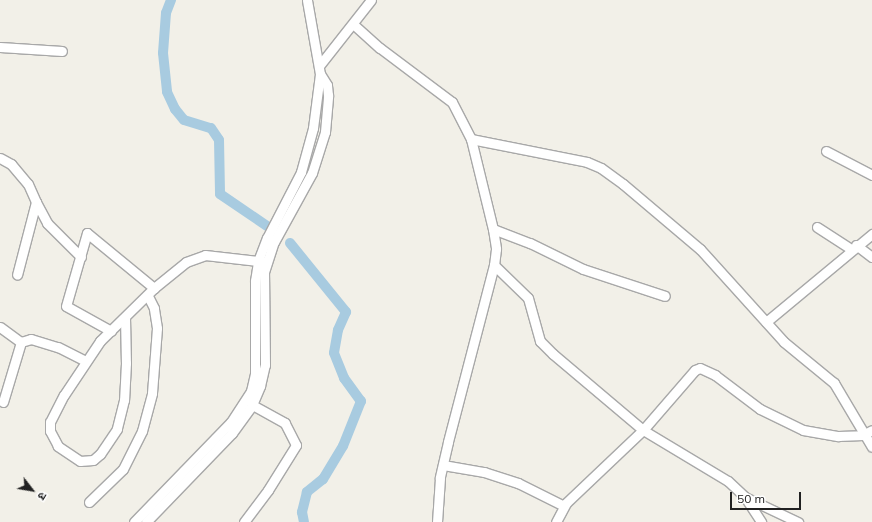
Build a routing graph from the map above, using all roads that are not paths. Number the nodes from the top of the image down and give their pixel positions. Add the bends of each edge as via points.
1 (307, 0) edge
2 (371, 0) edge
3 (353, 24) junction
4 (0, 48) edge
5 (62, 51) dead end
6 (320, 70) junction
7 (471, 139) junction
8 (826, 151) dead end
9 (0, 158) edge
10 (872, 175) edge
11 (36, 202) junction
12 (817, 227) dead end
13 (493, 229) junction
14 (872, 234) edge
15 (853, 247) junction
16 (81, 256) junction
17 (872, 257) edge
18 (263, 261) junction
19 (494, 265) junction
20 (17, 275) dead end
21 (154, 288) junction
22 (148, 296) junction
23 (665, 296) dead end
24 (125, 317) junction
25 (766, 322) junction
26 (0, 327) edge
27 (111, 331) junction
28 (20, 342) junction
29 (86, 361) junction
30 (3, 402) dead end
31 (252, 405) junction
32 (643, 430) junction
33 (872, 430) edge
34 (863, 435) junction
35 (872, 447) edge
36 (443, 465) junction
37 (745, 497) junction
38 (89, 502) dead end
39 (564, 506) junction
40 (134, 522) edge
41 (146, 522) edge
42 (244, 522) edge
43 (437, 522) edge
44 (556, 522) edge
45 (761, 522) edge
46 (798, 522) edge

1 - 6 street
2 - 3 street
3 - 6 street
3 - 7 street via 380,48 452,102
4 - 5 street
6 - 18 street via 313,128 301,172 267,238
7 - 13 street
7 - 25 street via 588,162 602,168 700,249
8 - 10 street
9 - 11 street via 11,164 28,184
11 - 16 street via 47,223
11 - 20 street
12 - 15 street
13 - 19 street via 496,248
13 - 23 street via 530,243 583,270
14 - 15 street
15 - 17 street
15 - 25 street
16 - 21 street via 87,233
16 - 27 street via 66,306
18 - 21 street via 197,256
18 - 31 street via 264,365
18 - 40 street via 255,281 255,374 251,390 231,422
19 - 32 street via 528,298 538,335 544,345
19 - 36 street
21 - 22 street
22 - 24 street
22 - 38 street via 154,308 157,328 152,393 142,431 122,469
24 - 27 street
24 - 29 street via 124,400 118,429 100,454 86,462 73,457 58,446 50,431 50,422
25 - 34 street via 799,356 834,383 843,395
26 - 28 street
27 - 29 street
28 - 29 street via 31,339
28 - 30 street
31 - 41 street via 204,465
31 - 42 street via 285,423 296,445
32 - 34 street via 695,370 700,368 715,375 760,409 803,430 838,436
32 - 37 street via 699,461 728,481
32 - 39 street
33 - 34 street
34 - 35 street
36 - 39 street via 484,472 518,483
36 - 43 street
37 - 45 street
37 - 46 street
39 - 44 street

